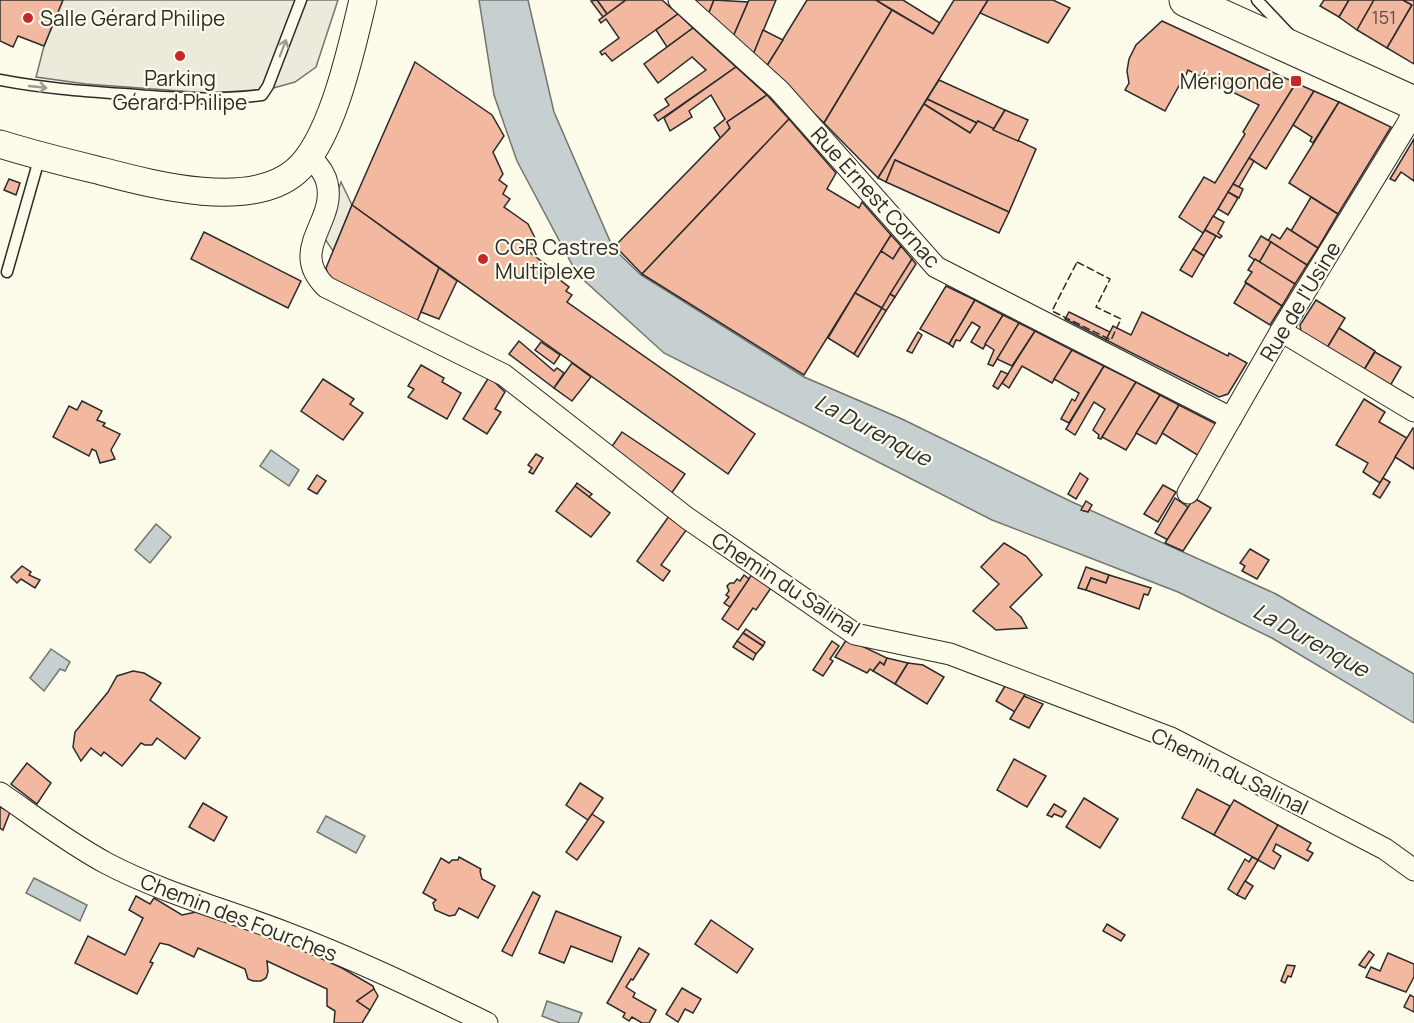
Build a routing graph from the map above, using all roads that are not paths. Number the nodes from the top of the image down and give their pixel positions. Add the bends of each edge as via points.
1 (302, 0) edge
2 (363, 0) edge
3 (679, 0) edge
4 (1186, 0) edge
5 (1257, 0) edge
6 (1310, 56) junction
7 (0, 80) edge
8 (1414, 103) edge
9 (1414, 109) edge
10 (0, 144) edge
11 (40, 156) junction
12 (310, 156) junction
13 (7, 272) dead end
14 (1281, 331) junction
15 (1414, 411) edge
16 (1231, 418) junction
17 (1188, 493) dead end
18 (0, 793) edge
19 (1414, 870) edge
20 (488, 1023) edge

7 -> 1 lane via 32,87 200,99 262,95
2 - 12 street via 340,87
3 - 16 street, Rue Ernest Cornac via 779,90 936,267
4 - 6 main road
5 - 6 lane
6 - 8 main road
9 - 14 street, Rue de l'Usine
10 - 11 street
11 - 12 street via 165,187 230,192 278,184
11 - 13 lane
12 - 19 street, Chemin du Salinal via 325,174 328,187 328,201 310,257 315,275 326,287 504,375 687,518 855,634 950,654 1171,738 1385,849
14 - 15 street
14 - 16 street, Rue de l'Usine
16 - 17 street, Rue de l'Usine
18 - 20 street, Chemin des Fourches via 67,840 145,882 321,947

